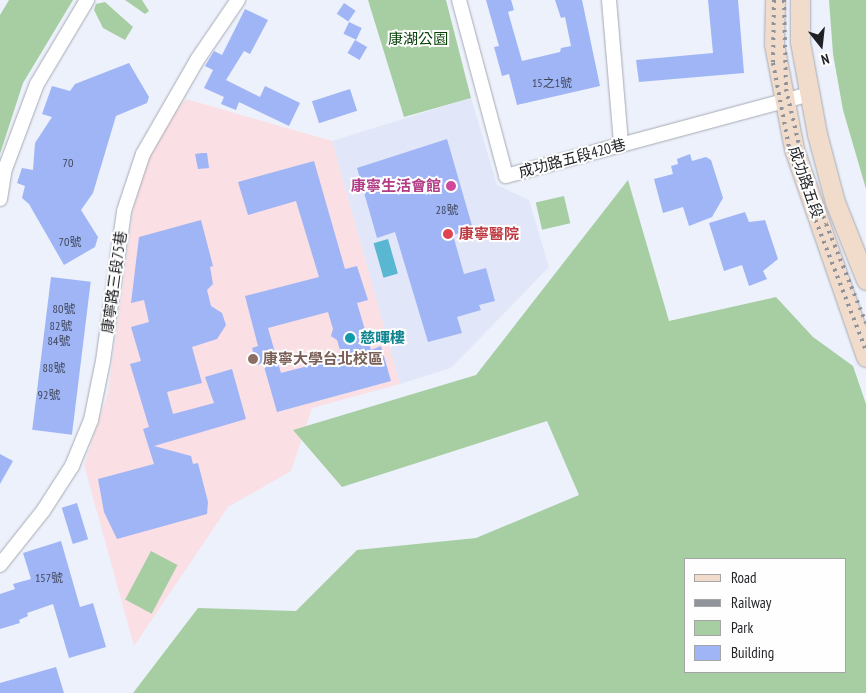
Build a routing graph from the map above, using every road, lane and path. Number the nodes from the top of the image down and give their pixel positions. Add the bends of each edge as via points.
1 (87, 0) edge
2 (238, 0) edge
3 (459, 0) edge
4 (609, 0) edge
5 (775, 0) edge
6 (800, 0) edge
7 (809, 94) junction
8 (784, 100) junction
9 (621, 144) junction
10 (0, 199) edge
11 (866, 280) edge
12 (866, 357) edge
13 (0, 564) edge

1 - 10 street via 37,84 5,169
2 - 13 street, 康寧路三段75巷 via 197,60 143,154 124,211 103,361 91,420 72,466 43,511
3 - 9 street, 成功路五段420巷 via 506,176
4 - 9 street
5 - 8 main road, 成功路五段 via 774,44
6 - 7 main road, 成功路五段 via 800,42
7 - 8 street, 成功路五段420巷
7 - 11 main road, 成功路五段 via 835,202
8 - 9 street, 成功路五段420巷
8 - 12 main road, 成功路五段 via 794,149

